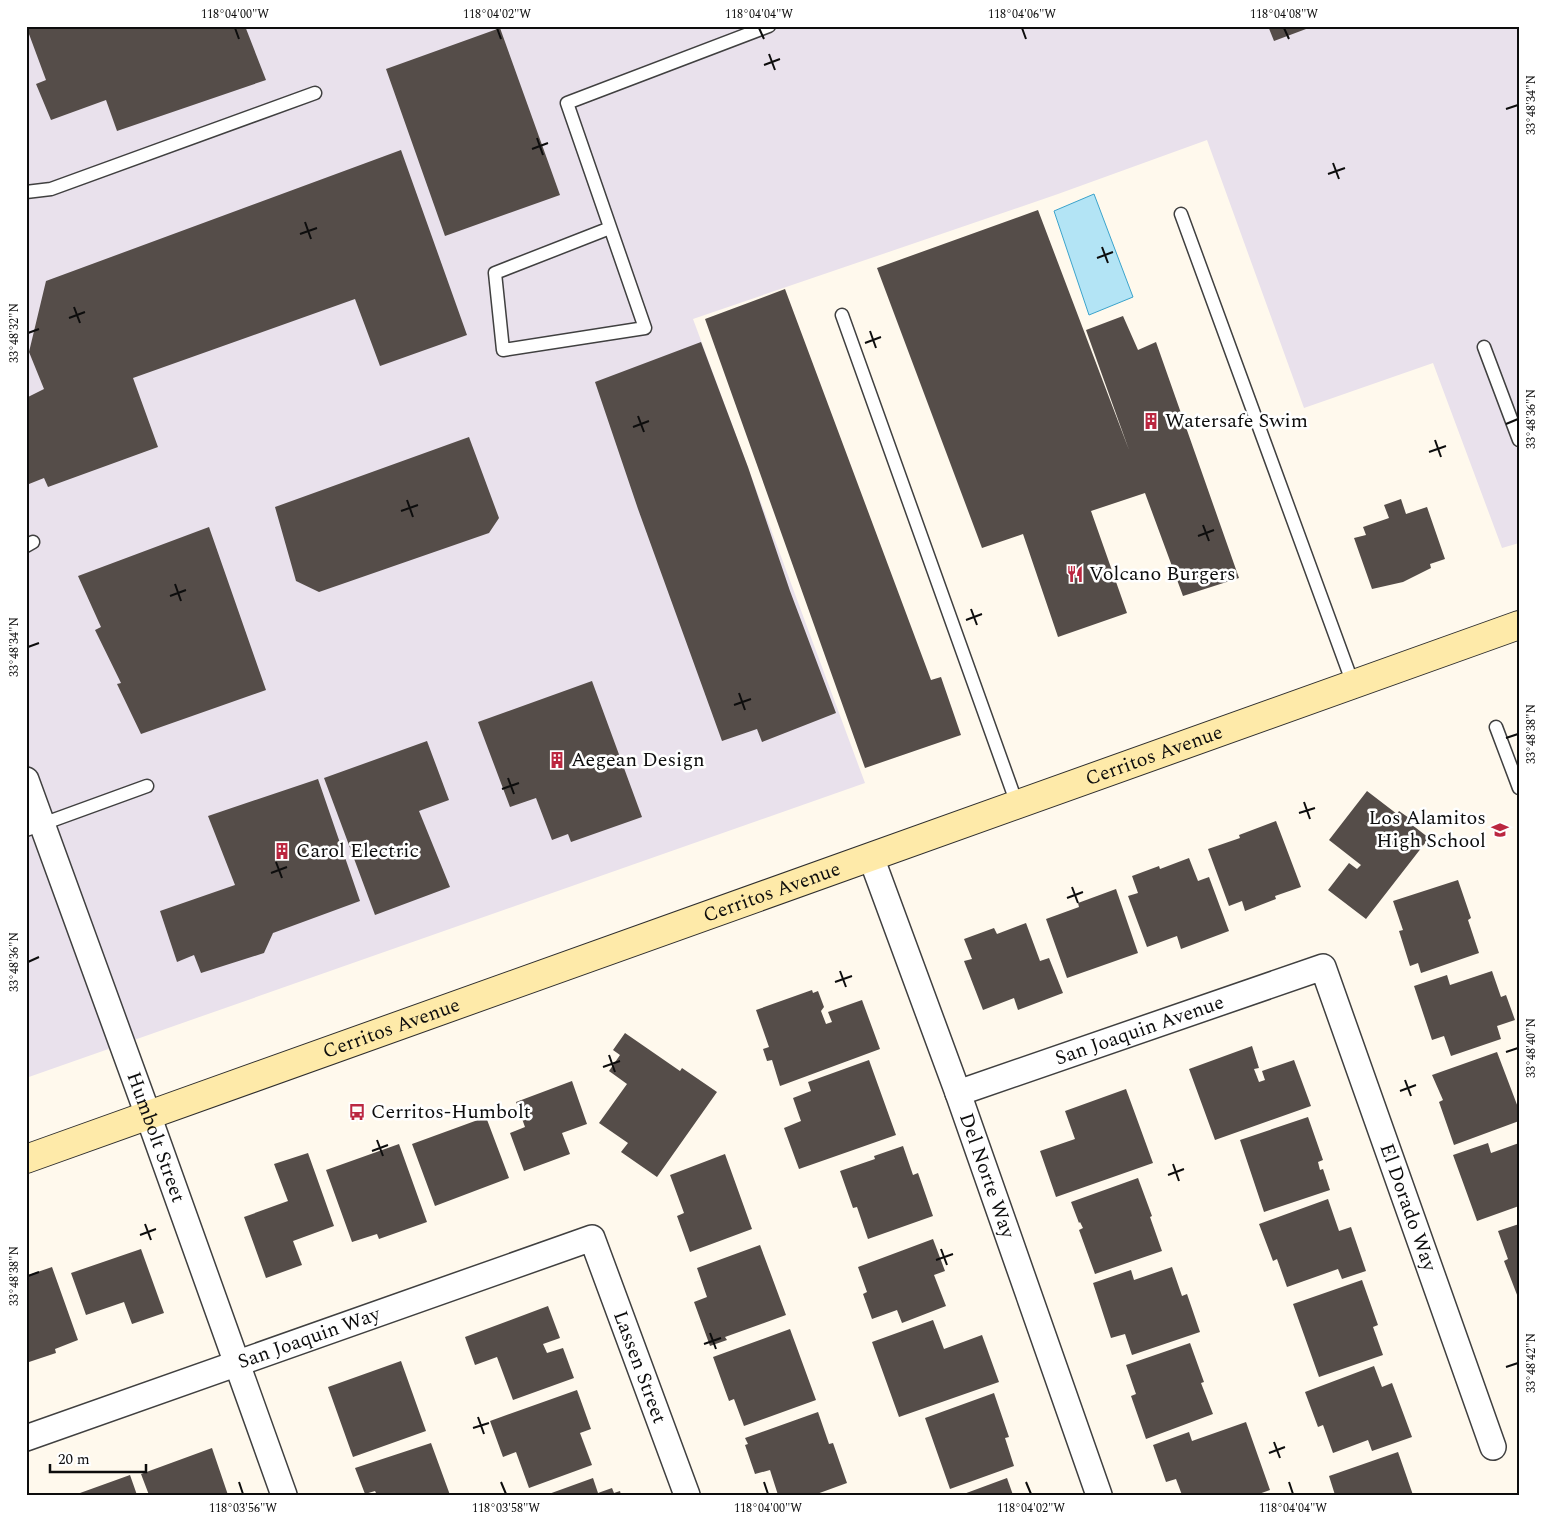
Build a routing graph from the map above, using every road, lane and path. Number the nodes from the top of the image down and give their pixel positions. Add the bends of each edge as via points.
1 (769, 26) edge
2 (315, 93) dead end
3 (26, 192) edge
4 (1182, 214) dead end
5 (610, 228) junction
6 (842, 315) dead end
7 (1484, 347) dead end
8 (1519, 440) edge
9 (1519, 625) edge
10 (1353, 684) junction
11 (1496, 727) dead end
12 (26, 780) edge
13 (147, 786) dead end
14 (1519, 788) edge
15 (1017, 804) junction
16 (35, 827) edge
17 (871, 857) junction
18 (1323, 967) joint
19 (958, 1093) junction
20 (148, 1115) junction
21 (26, 1158) edge
22 (592, 1238) joint
23 (236, 1364) junction
24 (26, 1438) edge
25 (1492, 1447) dead end
26 (284, 1495) edge
27 (687, 1495) edge
28 (1100, 1495) edge

1 - 5 lane via 567,103
2 - 3 lane via 51,189
4 - 10 lane
5 - 5 lane via 495,273 503,350 645,328
6 - 15 lane
7 - 8 lane
9 - 10 main road, Cerritos Avenue
10 - 15 main road, Cerritos Avenue
11 - 14 lane
12 - 16 street, Humbolt Street
13 - 16 lane
15 - 17 main road, Cerritos Avenue
16 - 20 street, Humbolt Street
17 - 19 street, Del Norte Way
17 - 20 main road, Cerritos Avenue
18 - 19 street, San Joaquin Avenue
18 - 25 street, El Dorado Way
19 - 28 street, Del Norte Way
20 - 21 main road, Cerritos Avenue
20 - 23 street, Humbolt Street
22 - 23 street, San Joaquin Way
22 - 27 street, Lassen Street
23 - 24 street, San Joaquin Way
23 - 26 street, Humbolt Street

